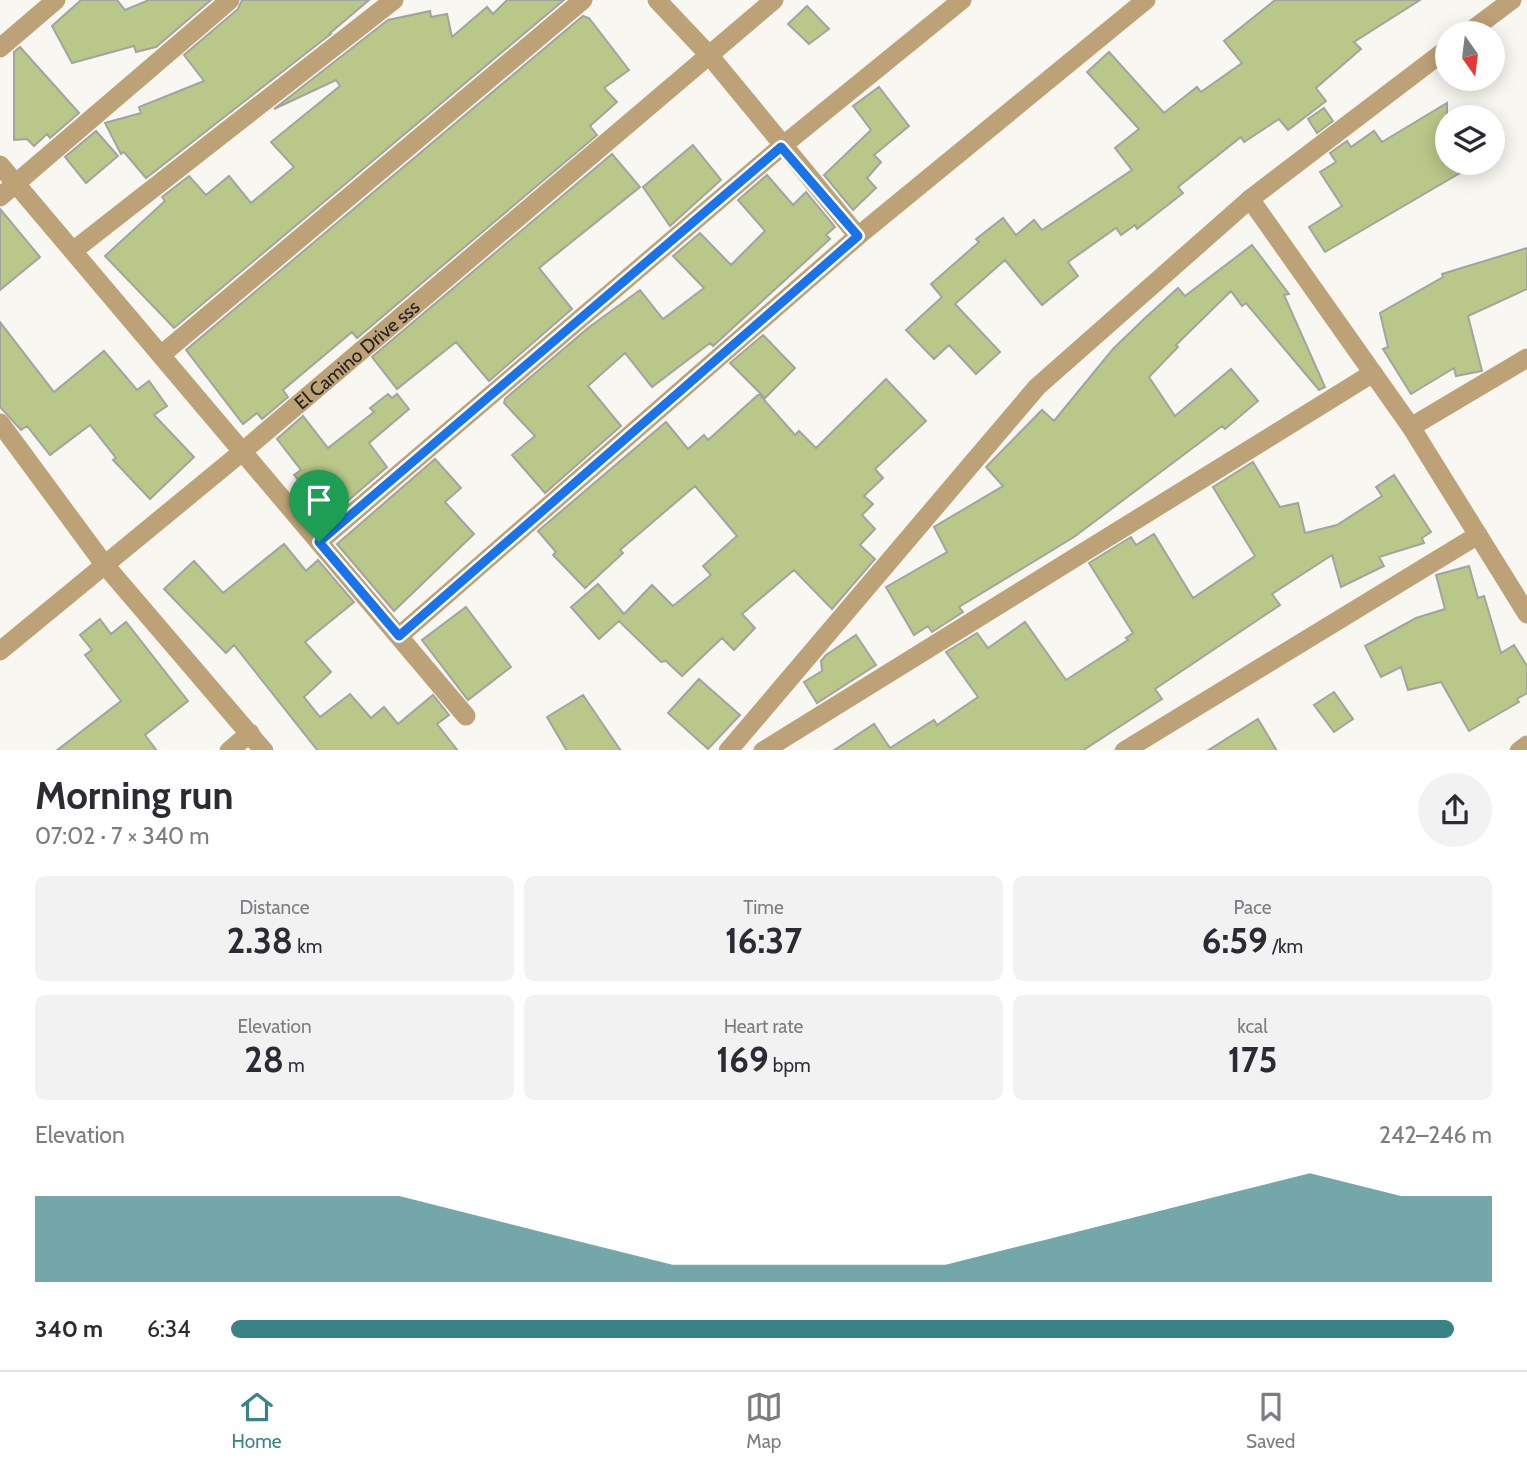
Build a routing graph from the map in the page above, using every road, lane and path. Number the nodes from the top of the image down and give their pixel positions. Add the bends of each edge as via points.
1 (55, 0) edge
2 (230, 0) edge
3 (394, 0) edge
4 (583, 0) edge
5 (657, 0) edge
6 (774, 0) edge
7 (962, 0) edge
8 (1146, 0) edge
9 (1512, 0) edge
10 (1484, 21) edge
11 (0, 48) edge
12 (709, 55) junction
13 (1435, 58) edge
14 (781, 147) junction
15 (0, 165) edge
16 (16, 184) junction
17 (0, 197) edge
18 (1250, 199) junction
19 (858, 236) junction
20 (73, 251) junction
21 (161, 355) junction
22 (1527, 358) edge
23 (1373, 373) junction
24 (1411, 427) junction
25 (2, 429) edge
26 (242, 452) junction
27 (1478, 535) junction
28 (319, 542) junction
29 (104, 564) junction
30 (1527, 614) edge
31 (399, 636) junction
32 (0, 651) edge
33 (466, 716) dead end
34 (250, 733) junction
35 (230, 750) edge
36 (263, 750) edge
37 (729, 750) edge
38 (765, 750) edge
39 (1126, 750) edge

1 - 11 street
2 - 16 street
3 - 20 street
4 - 21 street
5 - 12 street
6 - 12 street, El Camino Drive sss
7 - 14 street
8 - 19 street
9 - 10 street
12 - 14 street
12 - 26 street, El Camino Drive sss
13 - 18 street
14 - 19 street
14 - 28 street
15 - 16 street
16 - 17 street
16 - 20 street
18 - 23 street
18 - 37 street via 1037,387
19 - 31 street
20 - 21 street
21 - 26 street
22 - 24 street
23 - 24 street
23 - 38 street
24 - 27 street
25 - 29 street
26 - 28 street
26 - 29 street, El Camino Drive sss
27 - 30 street
27 - 39 street
28 - 31 street
29 - 32 street, El Camino Drive sss
29 - 34 street
31 - 33 street
34 - 35 street
34 - 36 street

